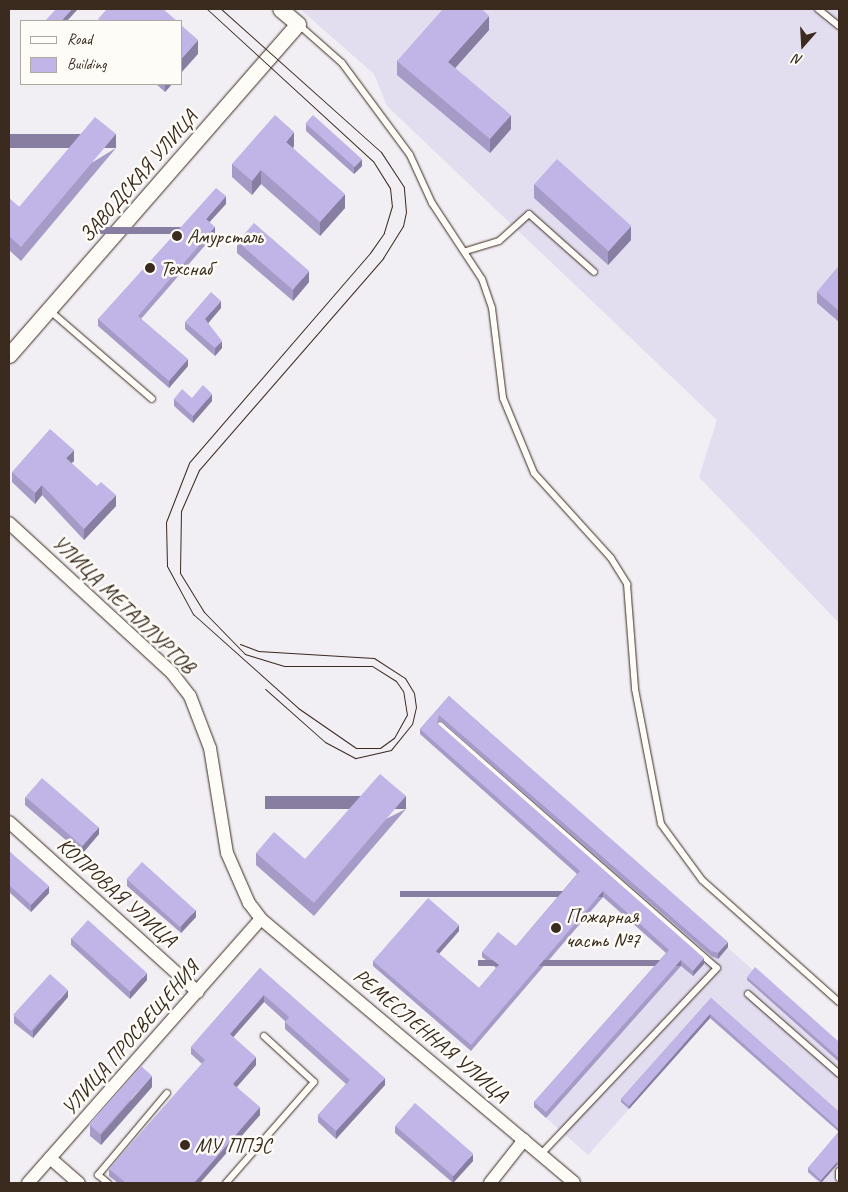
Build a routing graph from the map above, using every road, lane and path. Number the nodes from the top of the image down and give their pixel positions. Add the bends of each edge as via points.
1 (280, 9) edge
2 (818, 9) edge
3 (298, 24) junction
4 (839, 26) edge
5 (466, 251) junction
6 (594, 272) dead end
7 (49, 310) junction
8 (9, 355) edge
9 (152, 398) dead end
10 (9, 523) edge
11 (440, 725) edge
12 (9, 822) edge
13 (261, 919) junction
14 (198, 992) junction
15 (748, 994) dead end
16 (839, 1002) edge
17 (264, 1036) dead end
18 (839, 1074) edge
19 (167, 1093) dead end
20 (524, 1140) junction
21 (541, 1154) junction
22 (50, 1158) junction
23 (839, 1171) edge
24 (839, 1178) edge
25 (28, 1183) edge
26 (79, 1183) edge
27 (108, 1183) edge
28 (226, 1183) edge
29 (490, 1183) edge
30 (574, 1183) edge

1 - 3 street
2 - 4 lane
3 - 5 lane via 342,64 390,125 410,154 432,203
3 - 7 street, ЗАВОДСКАЯ УЛИЦА
5 - 6 lane via 499,241 529,214
5 - 16 lane via 492,308 503,398 534,473 611,558 627,584 635,689 661,824 702,880
7 - 8 street, ЗАВОДСКАЯ УЛИЦА
7 - 9 lane
10 - 13 street, УЛИЦА МЕТАЛЛУРГОВ via 172,673 190,696 210,748 227,853 249,903
11 - 21 lane via 717,968
12 - 14 street, КОПРОВАЯ УЛИЦА
13 - 14 street, УЛИЦА ПРОСВЕЩЕНИЯ
13 - 20 street, РЕМЕСЛЕННАЯ УЛИЦА
14 - 22 street, УЛИЦА ПРОСВЕЩЕНИЯ
15 - 18 lane
17 - 28 lane via 314,1082
19 - 27 lane via 98,1175
20 - 21 street, РЕМЕСЛЕННАЯ УЛИЦА
20 - 29 street
21 - 30 street, РЕМЕСЛЕННАЯ УЛИЦА
22 - 25 street, УЛИЦА ПРОСВЕЩЕНИЯ
22 - 26 street
23 - 24 lane

